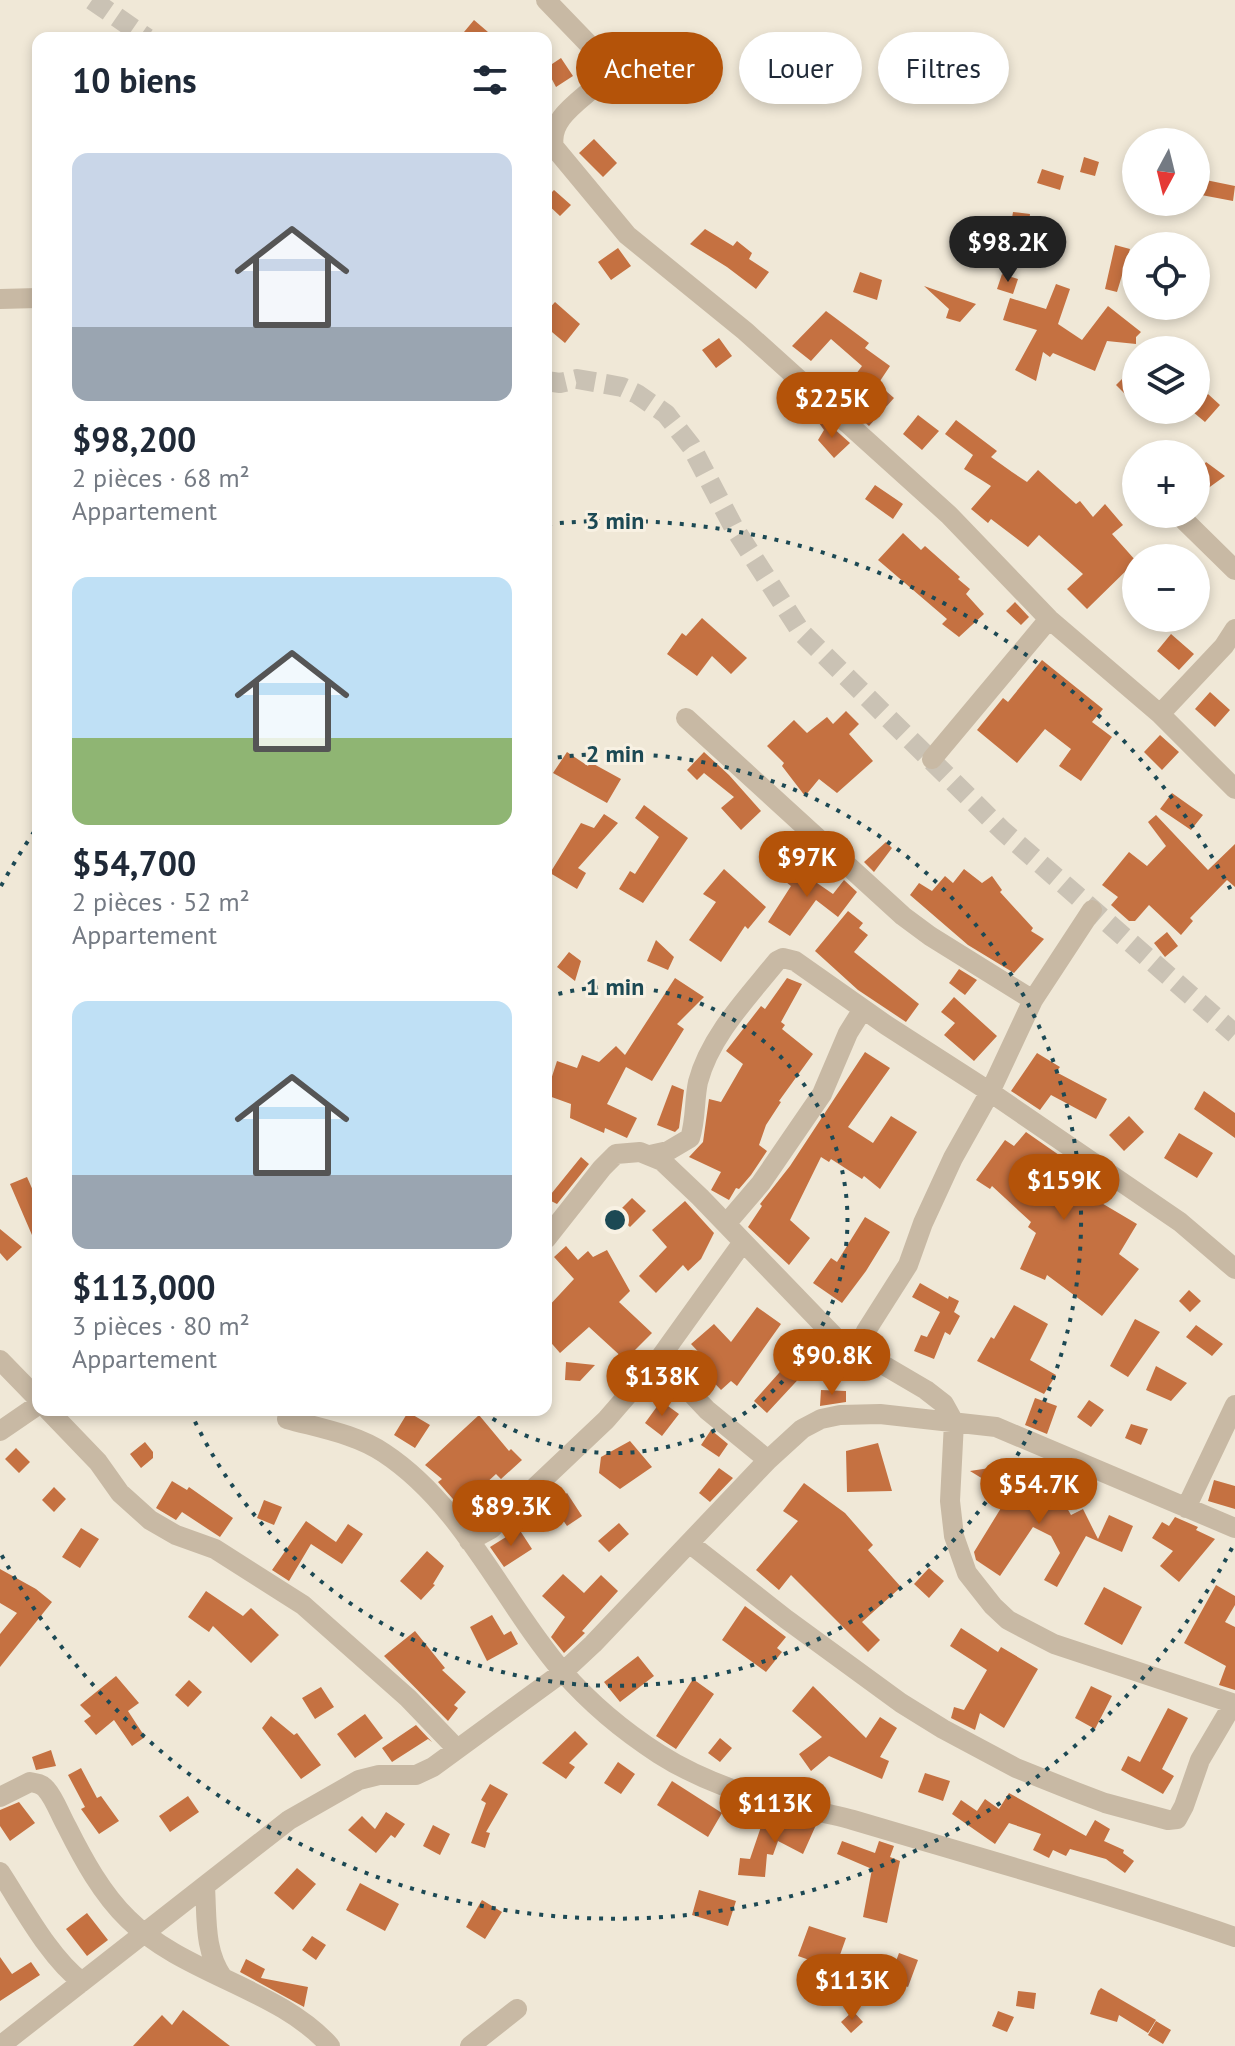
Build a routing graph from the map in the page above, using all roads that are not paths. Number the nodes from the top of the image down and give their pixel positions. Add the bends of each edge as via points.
1 (546, 0) edge
2 (32, 298) edge
3 (0, 299) edge
4 (1192, 528) edge
5 (1235, 570) edge
6 (1049, 619) junction
7 (1235, 629) edge
8 (1160, 714) junction
9 (686, 718) dead end
10 (932, 759) dead end
11 (1235, 789) edge
12 (1092, 910) dead end
13 (1033, 1000) junction
14 (863, 1009) junction
15 (990, 1092) junction
16 (650, 1155) junction
17 (726, 1224) junction
18 (552, 1232) edge
19 (743, 1242) junction
20 (1235, 1269) edge
21 (857, 1351) junction
22 (659, 1359) junction
23 (0, 1360) edge
24 (32, 1395) edge
25 (1235, 1405) edge
26 (32, 1407) edge
27 (54, 1416) edge
28 (287, 1419) dead end
29 (954, 1422) junction
30 (0, 1431) edge
31 (768, 1460) junction
32 (1186, 1508) junction
33 (1235, 1528) edge
34 (469, 1541) junction
35 (689, 1543) junction
36 (563, 1672) junction
37 (1234, 1704) edge
38 (457, 1749) junction
39 (0, 1797) edge
40 (0, 1872) edge
41 (205, 1887) junction
42 (144, 1935) junction
43 (1235, 1937) edge
44 (226, 1981) junction
45 (82, 1982) junction
46 (517, 2009) dead end
47 (0, 2046) edge
48 (330, 2046) edge
49 (470, 2046) edge

1 - 6 street via 601,57 603,67 599,83 553,130 561,157 627,235 745,331 949,515
2 - 3 street
4 - 5 street
6 - 8 street
6 - 10 street
7 - 8 street
8 - 11 street
9 - 13 street via 903,916
12 - 13 street
13 - 15 street
14 - 15 street
14 - 16 street via 795,961 777,961 707,1056 690,1138
14 - 17 street via 822,1094
15 - 20 street via 1180,1222
15 - 21 street via 947,1171 908,1265
16 - 17 street via 673,1168
16 - 18 street via 616,1154
17 - 19 street
19 - 21 street via 834,1336
19 - 22 street
21 - 29 street via 926,1390 944,1404
22 - 31 street via 707,1410
22 - 34 street via 585,1440 491,1529
23 - 24 street
25 - 32 street
26 - 30 street
27 - 38 street via 150,1520 215,1549 303,1605
28 - 34 street via 382,1451 416,1477
29 - 31 street via 840,1415 802,1429
29 - 32 street via 996,1427
29 - 37 street via 954,1536 967,1573 993,1606 1054,1644
31 - 35 street
32 - 33 street
34 - 36 street
35 - 36 street
35 - 37 street via 901,1703 1016,1768 1105,1803 1177,1819 1200,1760
36 - 38 street
36 - 43 street via 617,1724 710,1782 1140,1904
38 - 41 street via 416,1775 379,1775 336,1791 289,1820
39 - 42 street via 30,1782 46,1788 105,1892
40 - 45 street via 52,1949
41 - 42 street
41 - 44 street via 209,1952
42 - 44 street
42 - 45 street
44 - 48 street via 309,2026
45 - 47 street
46 - 49 street

